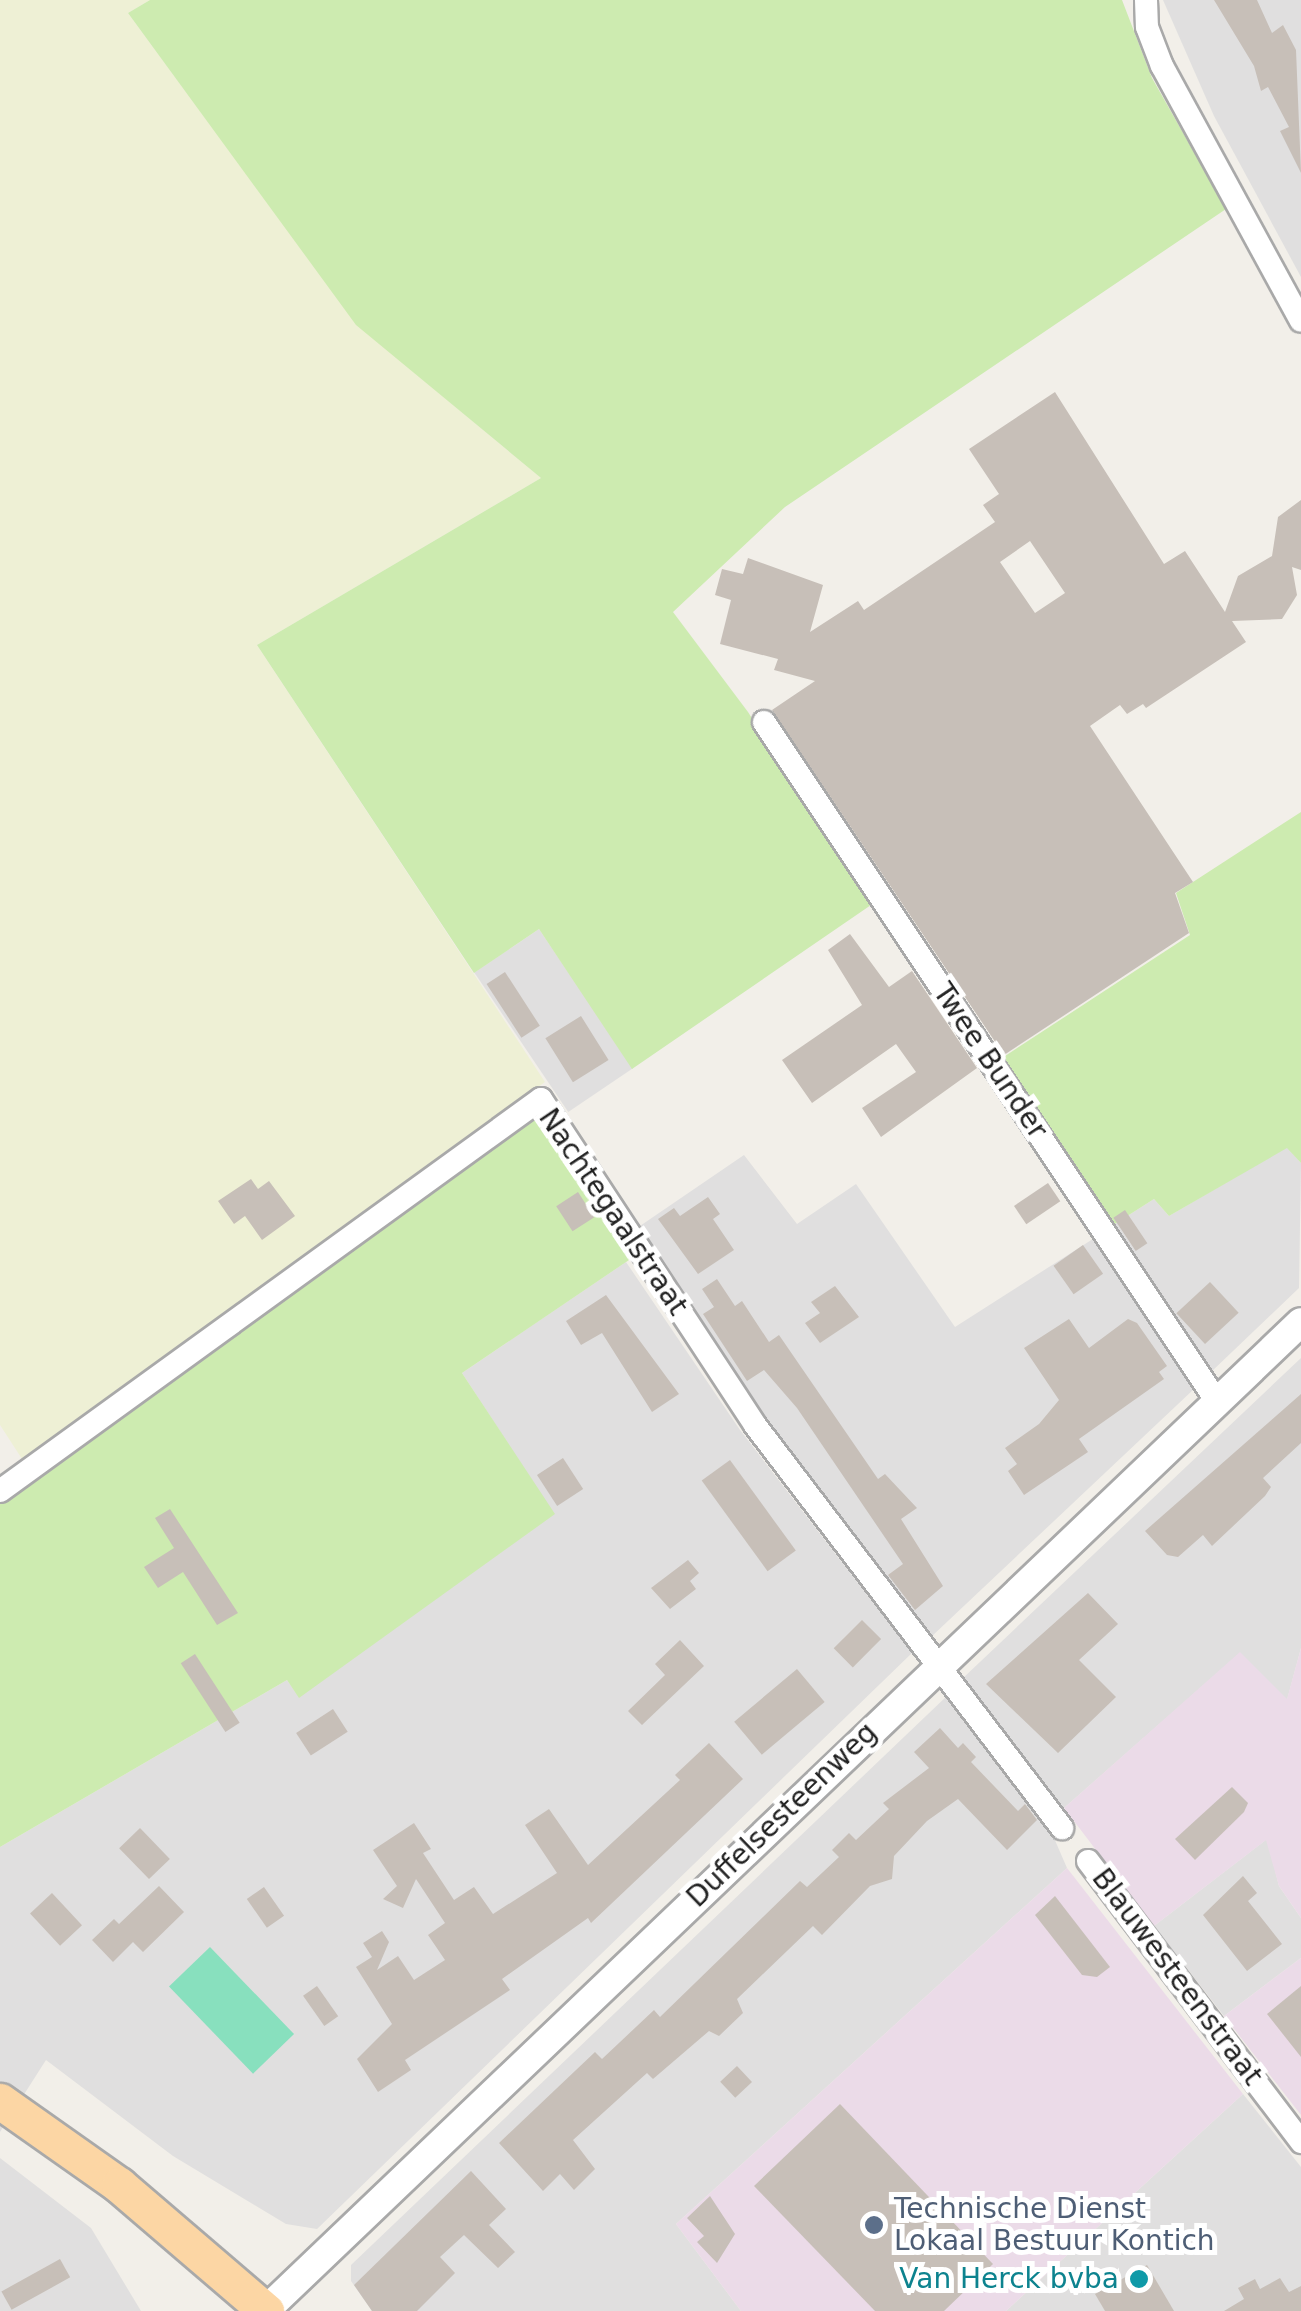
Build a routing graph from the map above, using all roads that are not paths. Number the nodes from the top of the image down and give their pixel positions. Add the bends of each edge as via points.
1 (1146, 0) edge
2 (1301, 321) edge
3 (764, 722) dead end
4 (1301, 1322) edge
5 (1216, 1400) junction
6 (0, 1491) edge
7 (938, 1667) junction
8 (1062, 1828) dead end
9 (1088, 1861) dead end
10 (0, 2101) edge
11 (1301, 2142) edge
12 (266, 2311) edge

1 - 2 street via 1162,66
3 - 5 street, Twee Bunder
4 - 5 street, Duffelsesteenweg
5 - 7 street, Duffelsesteenweg
6 - 7 street, Nachtegaalstraat via 542,1099 755,1426
7 - 8 street
7 - 12 street, Duffelsesteenweg
9 - 11 street, Blauwesteenstraat
10 - 12 main road via 120,2184

